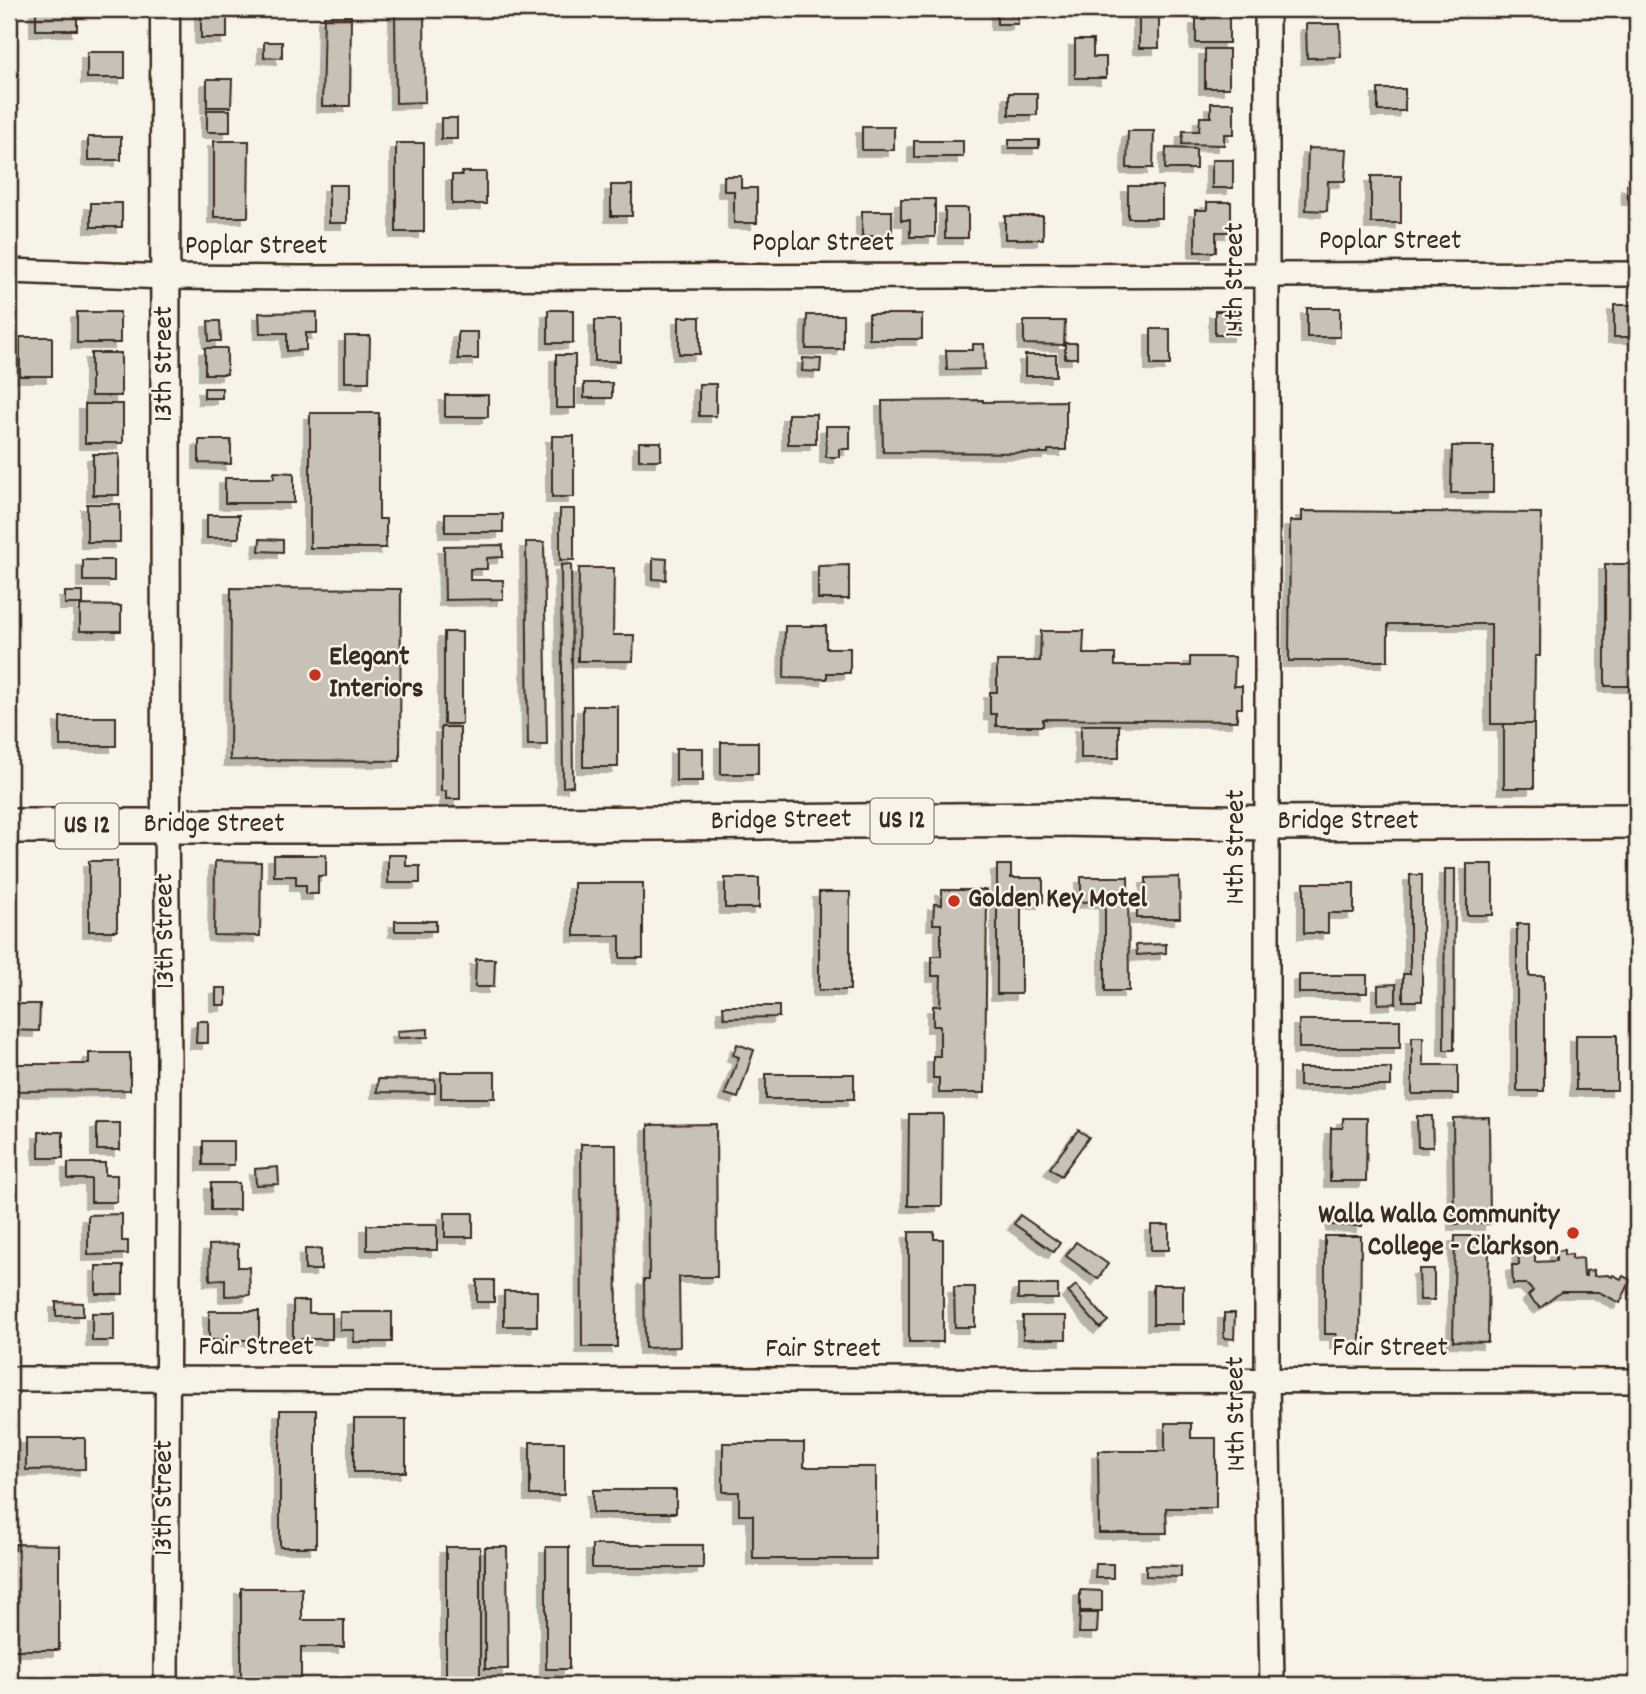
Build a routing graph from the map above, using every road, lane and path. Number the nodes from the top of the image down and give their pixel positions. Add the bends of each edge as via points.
1 (165, 9) edge
2 (1267, 9) edge
3 (9, 271) edge
4 (1267, 273) junction
5 (1637, 274) edge
6 (166, 277) junction
7 (1637, 821) edge
8 (1268, 823) junction
9 (9, 826) edge
10 (166, 826) junction
11 (166, 1378) junction
12 (9, 1379) edge
13 (1267, 1380) junction
14 (1637, 1381) edge
15 (166, 1685) edge
16 (1272, 1685) edge

1 - 6 main road, 13th Street
2 - 4 street, 14th Street
3 - 6 street, Poplar Street
4 - 5 street, Poplar Street
4 - 6 street, Poplar Street
4 - 8 street, 14th Street
6 - 10 main road, 13th Street
7 - 8 highway, Bridge Street / US 12
8 - 10 highway, Bridge Street / US 12 via 1060,819
8 - 13 street, 14th Street
9 - 10 highway, Bridge Street / US 12
10 - 11 street, 13th Street
11 - 12 street, Fair Street
11 - 13 street, Fair Street
11 - 15 street, 13th Street
13 - 14 street, Fair Street
13 - 16 street, 14th Street

